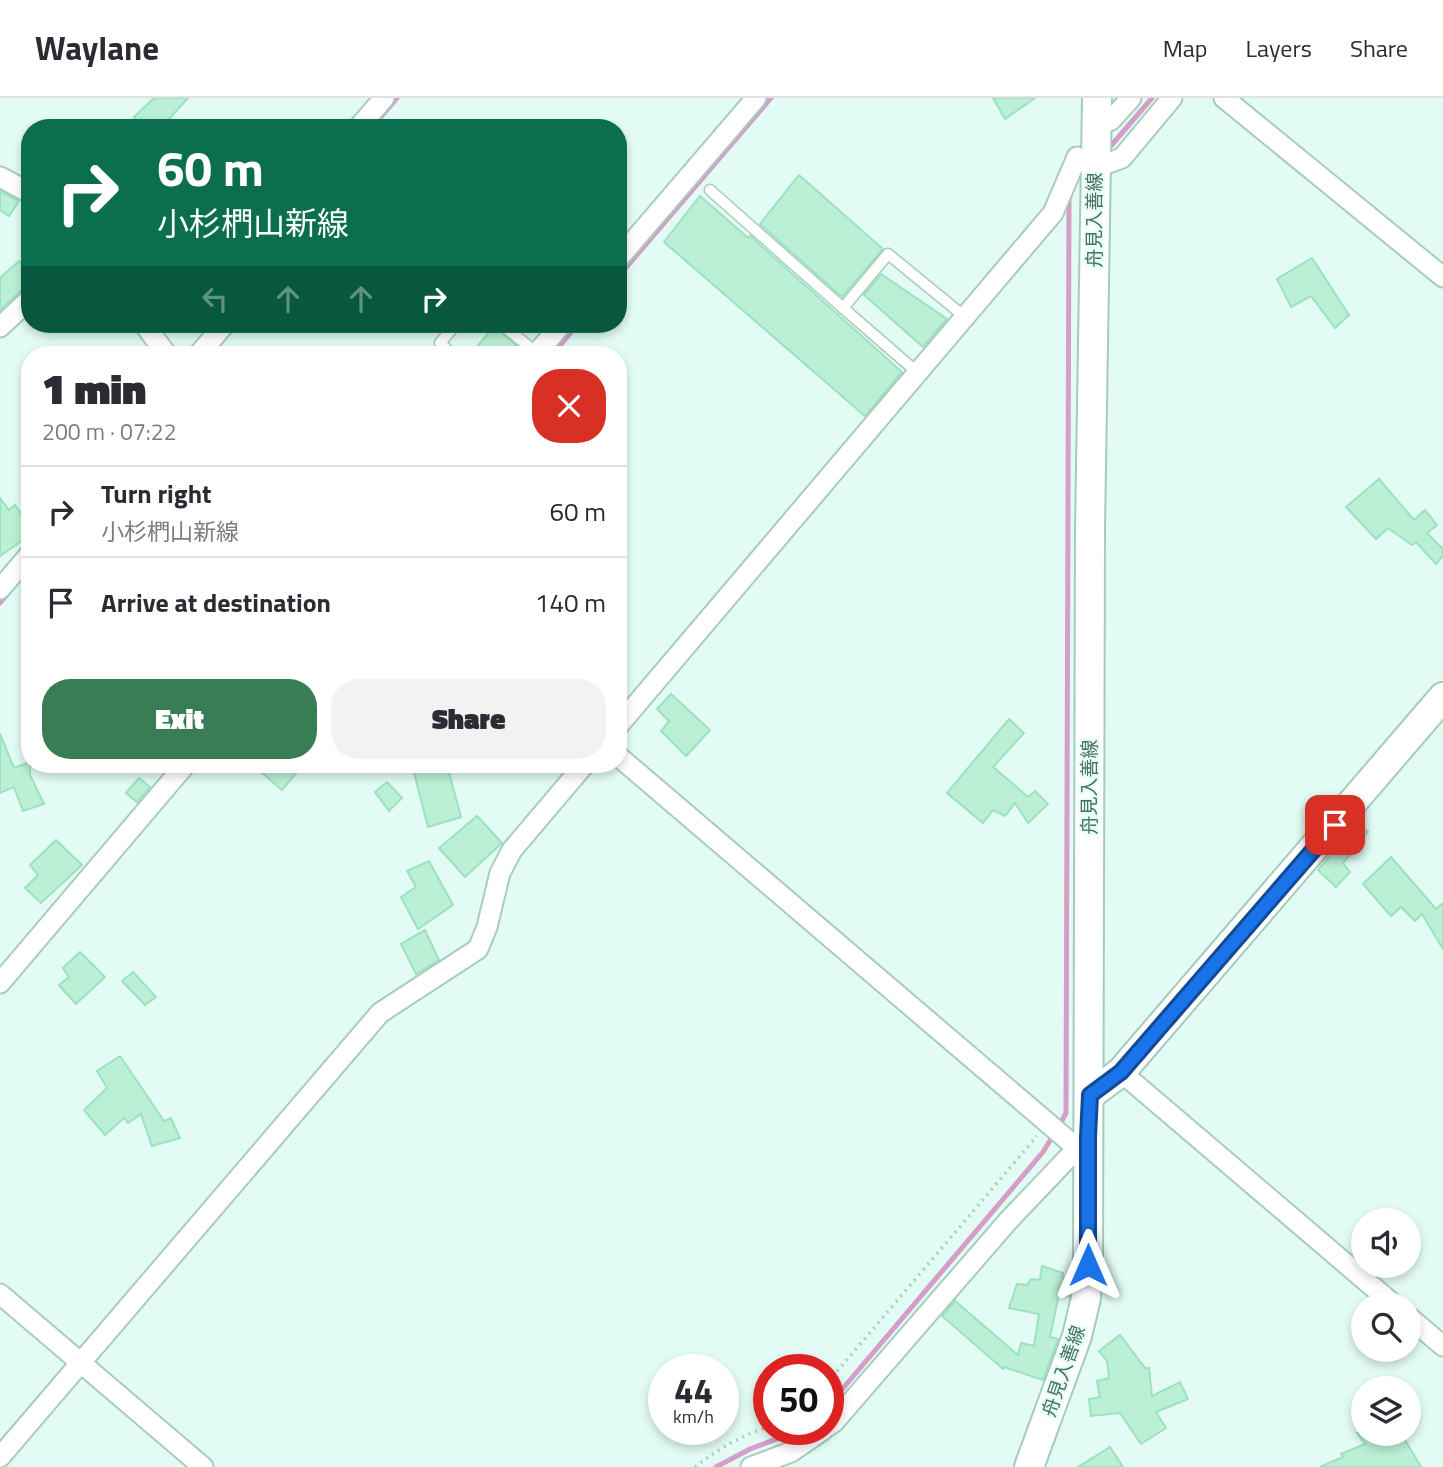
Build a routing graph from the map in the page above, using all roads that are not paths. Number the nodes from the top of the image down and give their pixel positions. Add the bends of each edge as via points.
1 (384, 98) edge
2 (756, 98) edge
3 (1131, 98) edge
4 (1172, 98) edge
5 (1224, 98) edge
6 (1096, 112) edge
7 (366, 119) edge
8 (1095, 168) junction
9 (0, 177) edge
10 (21, 188) edge
11 (710, 190) dead end
12 (627, 248) edge
13 (1443, 276) edge
14 (21, 307) edge
15 (843, 308) junction
16 (965, 317) junction
17 (0, 327) edge
18 (512, 333) edge
19 (527, 346) edge
20 (918, 373) junction
21 (21, 564) edge
22 (0, 589) edge
23 (1443, 697) edge
24 (627, 715) edge
25 (627, 764) edge
26 (178, 773) edge
27 (577, 773) edge
28 (0, 983) edge
29 (1121, 1072) junction
30 (1090, 1095) junction
31 (1082, 1142) junction
32 (1379, 1292) edge
33 (0, 1294) edge
34 (1421, 1327) edge
35 (1443, 1346) edge
36 (81, 1362) junction
37 (844, 1410) edge
38 (801, 1445) edge
39 (0, 1457) edge
40 (203, 1467) edge
41 (751, 1467) edge
42 (1028, 1467) edge

1 - 7 street
2 - 12 street
3 - 6 street via 1111,120
4 - 8 street via 1122,158
5 - 13 street
6 - 8 main road, 舟見入善線
8 - 16 street via 1077,157 1053,214
8 - 30 main road, 舟見入善線
9 - 10 street
11 - 15 lane
14 - 17 street
15 - 16 lane via 888,254
15 - 20 lane
16 - 20 street
18 - 19 lane
20 - 24 street
21 - 22 street
23 - 29 main road
25 - 31 street via 1049,1124
26 - 28 street
27 - 36 street via 512,850 500,873 478,949 380,1013
29 - 30 main road
29 - 32 street
30 - 31 main road, 舟見入善線
31 - 37 street
31 - 42 main road, 舟見入善線 via 1086,1298 1077,1336
33 - 36 street
34 - 35 street
36 - 39 street
36 - 40 street
38 - 41 street

